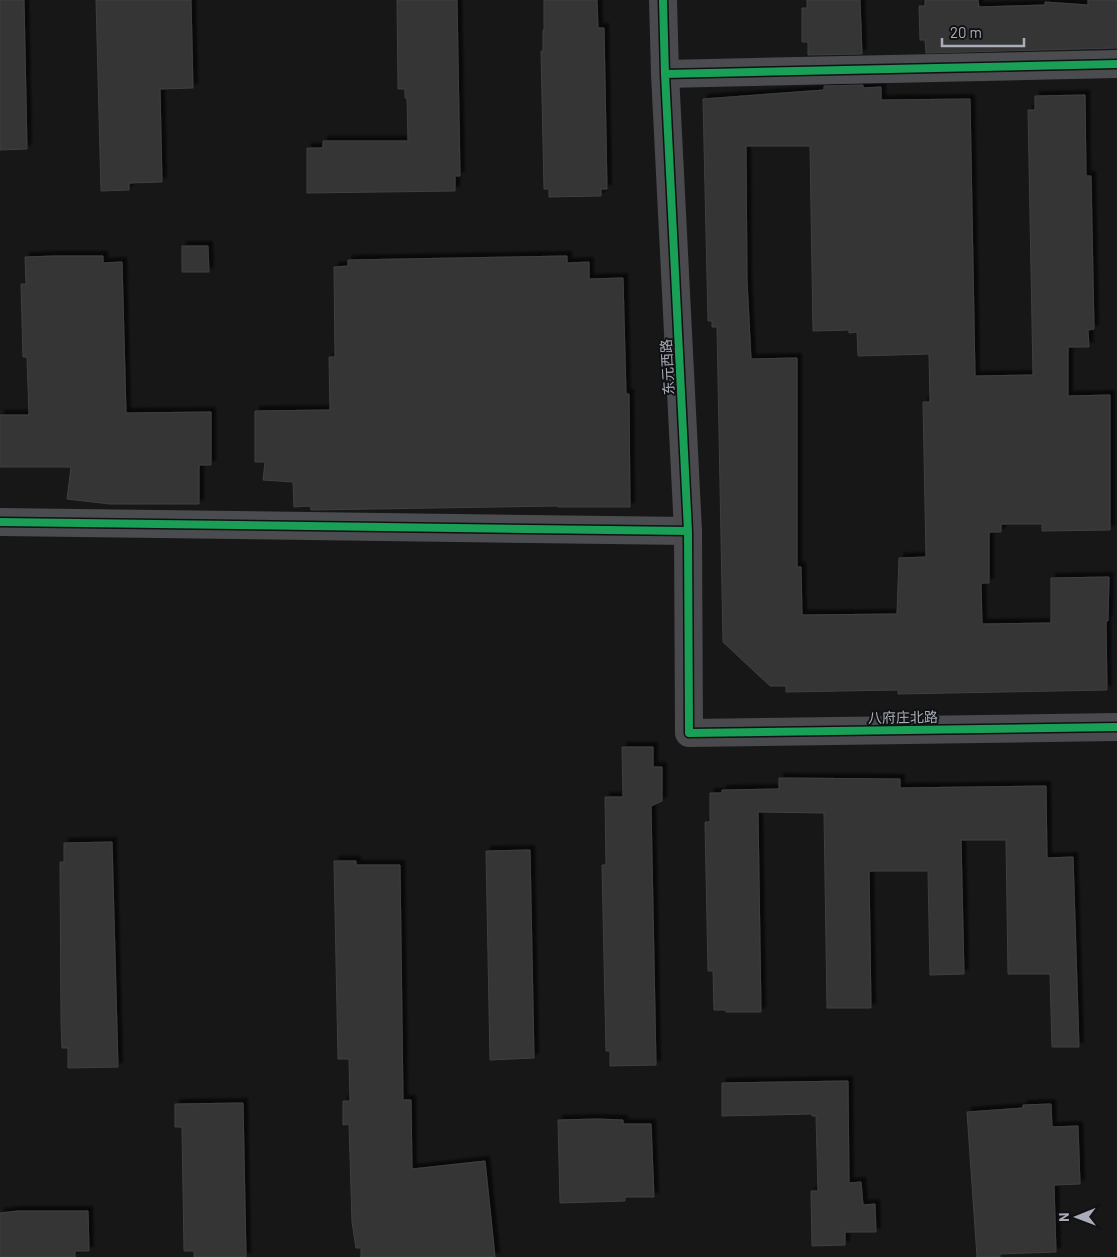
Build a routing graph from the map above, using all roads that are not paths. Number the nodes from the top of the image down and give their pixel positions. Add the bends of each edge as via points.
1 (663, 0) edge
2 (1117, 64) edge
3 (665, 74) junction
4 (0, 522) edge
5 (688, 531) junction
6 (1117, 727) edge
7 (689, 733) joint

1 - 3 street, 东元西路
2 - 3 street
3 - 5 street, 东元西路
4 - 5 street
5 - 7 street, 东元西路
6 - 7 street, 八府庄北路

